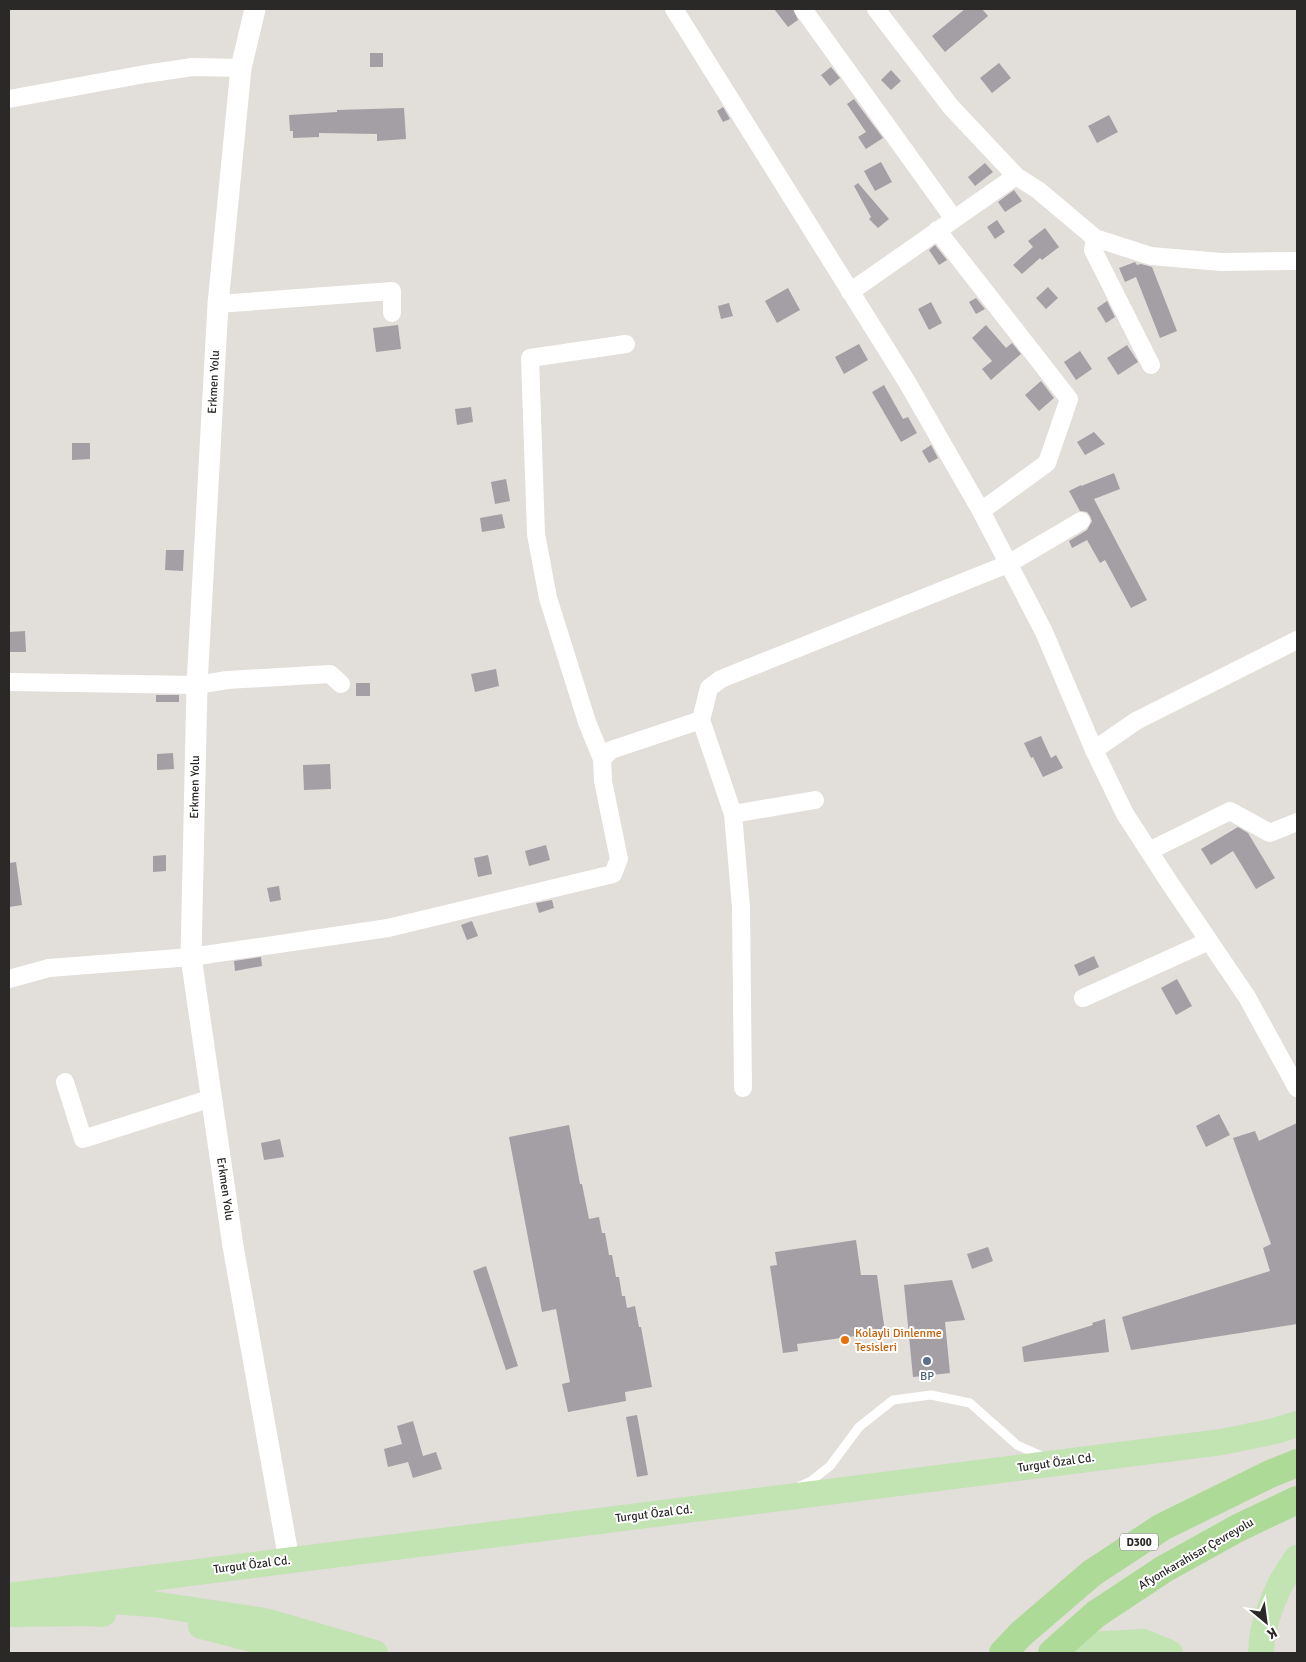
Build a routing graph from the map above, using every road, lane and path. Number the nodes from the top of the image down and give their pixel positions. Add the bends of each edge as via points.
1 (255, 9) edge
2 (674, 9) edge
3 (803, 9) edge
4 (876, 9) edge
5 (241, 68) junction
6 (9, 99) edge
7 (1016, 176) junction
8 (954, 219) junction
9 (937, 230) junction
10 (1095, 238) junction
11 (1297, 261) edge
12 (850, 292) junction
13 (218, 304) junction
14 (392, 312) dead end
15 (626, 344) dead end
16 (1150, 365) dead end
17 (981, 511) junction
18 (1080, 521) dead end
19 (1008, 564) junction
20 (1297, 640) edge
21 (9, 682) edge
22 (341, 684) dead end
23 (197, 685) junction
24 (701, 720) junction
25 (1094, 750) junction
26 (602, 759) junction
27 (815, 800) dead end
28 (734, 814) junction
29 (1297, 822) edge
30 (1149, 851) junction
31 (1209, 941) junction
32 (191, 957) junction
33 (9, 979) edge
34 (1082, 998) dead end
35 (65, 1082) dead end
36 (743, 1088) dead end
37 (1297, 1088) edge
38 (212, 1098) junction
39 (1297, 1424) edge
40 (1058, 1463) junction
41 (1297, 1464) edge
42 (776, 1499) junction
43 (1297, 1500) edge
44 (1297, 1558) edge
45 (290, 1560) junction
46 (12, 1605) edge
47 (314, 1653) edge
48 (375, 1653) edge
49 (1003, 1653) edge
50 (1052, 1653) edge
51 (1075, 1653) edge
52 (1170, 1653) edge
53 (1261, 1653) edge

1 - 5 street, Erkmen Yolu
2 - 12 street
3 - 8 street
4 - 7 street via 951,107
5 - 6 street via 193,67
5 - 13 street, Erkmen Yolu
7 - 8 street
7 - 10 street via 1038,190
8 - 9 street
9 - 12 street
9 - 17 street via 1069,399 1047,463
10 - 11 street via 1151,256 1221,262
10 - 16 street via 1093,250
12 - 17 street
13 - 14 street via 392,292
13 - 23 street, Erkmen Yolu
15 - 26 street via 530,358 536,534 548,598
17 - 19 street
18 - 19 street
19 - 24 street via 721,679 709,688
19 - 25 street via 1044,632
20 - 25 street via 1136,721
21 - 23 street
22 - 23 street via 330,674 227,680
23 - 32 street, Erkmen Yolu
24 - 26 street via 611,750
24 - 28 street
25 - 30 street via 1125,814
26 - 32 street via 619,859 612,874 388,928
27 - 28 street
28 - 36 street via 741,906
29 - 30 street via 1270,833 1230,811
30 - 31 street
31 - 34 street
31 - 37 street via 1248,997
32 - 33 street via 49,968
32 - 38 street, Erkmen Yolu
35 - 38 street via 83,1139
38 - 45 street, Erkmen Yolu via 233,1246
39 - 40 main road, Turgut Özal Cd. via 1222,1442
40 - 42 main road, Turgut Özal Cd.
40 - 42 lane via 1017,1445 970,1403 931,1395 893,1400 859,1427 830,1466 811,1481
41 - 49 highway, D300 via 1162,1527 1092,1573
42 - 45 main road, Turgut Özal Cd.
43 - 50 highway, Afyonkarahisar Çevreyolu via 1164,1569 1096,1614
44 - 53 main road via 1268,1614
45 - 46 main road, Turgut Özal Cd.
46 - 47 main road via 177,1620
46 - 48 main road via 153,1604 265,1621
51 - 52 main road via 1090,1645 1143,1642

